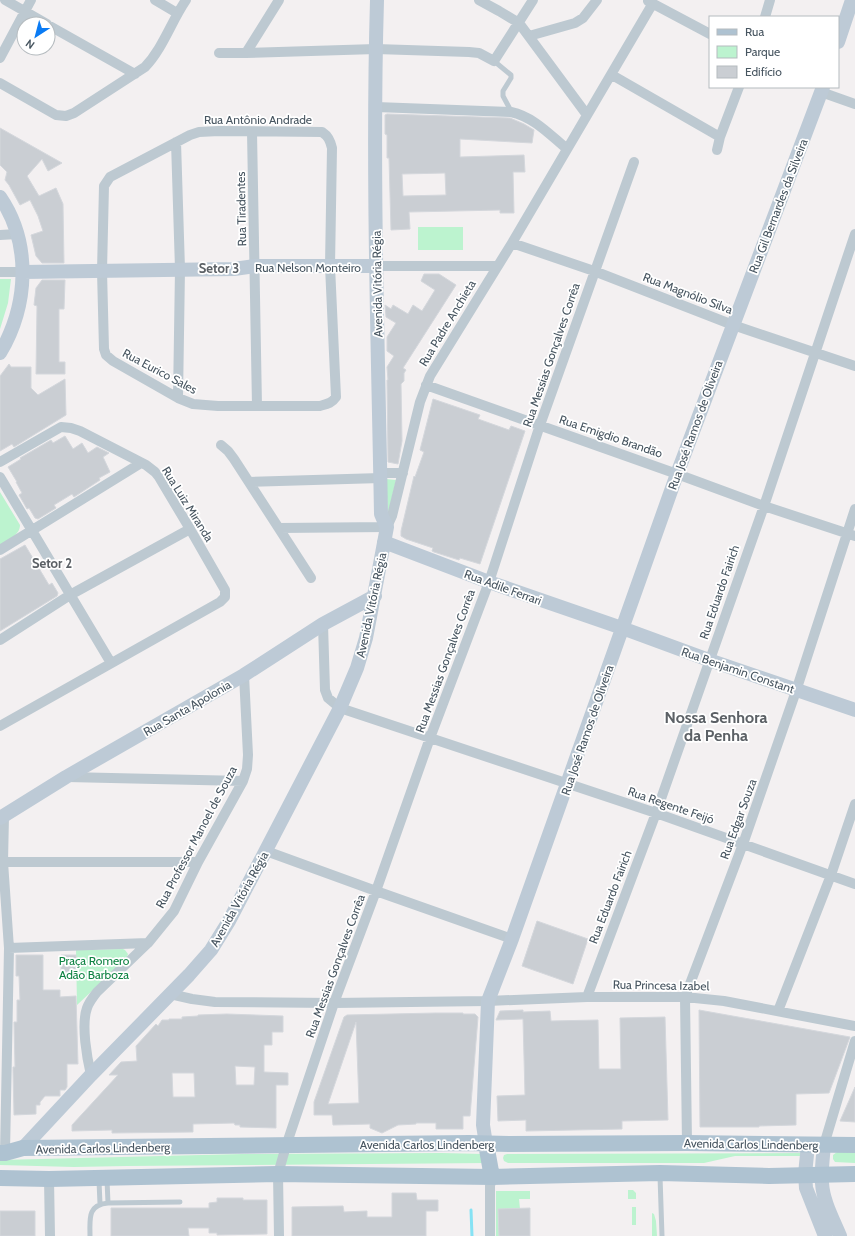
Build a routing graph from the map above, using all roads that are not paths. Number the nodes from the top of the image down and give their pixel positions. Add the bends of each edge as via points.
1 (5, 0) edge
2 (32, 0) edge
3 (155, 0) edge
4 (186, 0) edge
5 (279, 0) edge
6 (377, 0) edge
7 (480, 0) edge
8 (533, 0) edge
9 (597, 0) edge
10 (770, 0) edge
11 (852, 0) edge
12 (650, 2) edge
13 (26, 12) junction
14 (177, 13) junction
15 (33, 16) edge
16 (765, 16) edge
17 (850, 21) edge
18 (518, 23) junction
19 (56, 29) edge
20 (709, 33) edge
21 (529, 36) junction
22 (839, 40) edge
23 (376, 49) junction
24 (219, 53) dead end
25 (246, 53) junction
26 (0, 58) edge
27 (494, 61) junction
28 (135, 74) junction
29 (612, 75) junction
30 (0, 83) edge
31 (739, 88) edge
32 (822, 90) edge
33 (855, 104) edge
34 (376, 106) junction
35 (511, 112) junction
36 (587, 115) junction
37 (252, 132) junction
38 (720, 137) junction
39 (176, 142) junction
40 (567, 149) junction
41 (717, 150) dead end
42 (634, 162) dead end
43 (0, 197) edge
44 (17, 234) junction
45 (855, 234) edge
46 (0, 235) edge
47 (512, 243) junction
48 (255, 266) junction
49 (330, 266) junction
50 (376, 266) junction
51 (497, 266) junction
52 (180, 269) junction
53 (102, 271) junction
54 (594, 271) junction
55 (0, 272) edge
56 (23, 272) junction
57 (733, 324) junction
58 (815, 352) junction
59 (0, 353) edge
60 (855, 366) edge
61 (426, 385) junction
62 (178, 398) junction
63 (257, 406) junction
64 (540, 425) junction
65 (220, 446) dead end
66 (0, 462) edge
67 (141, 463) junction
68 (403, 473) junction
69 (677, 474) junction
70 (381, 476) junction
71 (0, 477) edge
72 (249, 482) junction
73 (764, 506) junction
74 (855, 510) edge
75 (387, 527) junction
76 (279, 528) junction
77 (190, 530) junction
78 (32, 531) junction
79 (851, 535) edge
80 (384, 542) junction
81 (0, 550) edge
82 (311, 578) dead end
83 (488, 582) junction
84 (70, 595) junction
85 (374, 596) junction
86 (323, 624) junction
87 (622, 628) junction
88 (0, 640) edge
89 (709, 660) junction
90 (111, 663) junction
91 (244, 675) junction
92 (796, 691) junction
93 (340, 708) junction
94 (855, 710) edge
95 (0, 726) edge
96 (430, 738) junction
97 (66, 777) junction
98 (242, 781) junction
99 (568, 783) junction
100 (855, 804) edge
101 (656, 813) junction
102 (2, 817) edge
103 (743, 844) junction
104 (266, 851) junction
105 (2, 862) junction
106 (198, 862) junction
107 (831, 875) junction
108 (855, 884) edge
109 (376, 891) junction
110 (512, 939) junction
111 (148, 943) junction
112 (9, 948) junction
113 (170, 994) junction
114 (587, 997) junction
115 (685, 997) junction
116 (488, 1001) junction
117 (334, 1003) junction
118 (778, 1011) junction
119 (855, 1026) edge
120 (855, 1041) edge
121 (91, 1074) junction
122 (687, 1143) junction
123 (486, 1144) junction
124 (808, 1145) junction
125 (824, 1145) junction
126 (855, 1145) edge
127 (286, 1146) junction
128 (23, 1148) junction
129 (3, 1153) edge
130 (660, 1173) junction
131 (278, 1174) junction
132 (805, 1174) junction
133 (822, 1174) junction
134 (855, 1174) edge
135 (492, 1177) junction
136 (0, 1178) edge
137 (103, 1178) junction
138 (49, 1179) junction
139 (180, 1202) dead end
140 (108, 1203) junction
141 (100, 1204) junction
142 (50, 1236) edge
143 (90, 1236) edge
144 (279, 1236) edge
145 (490, 1236) edge
146 (662, 1236) edge
147 (825, 1236) edge
148 (840, 1236) edge

1 - 13 street
2 - 13 street
3 - 14 street
4 - 14 street
5 - 25 street
6 - 23 street, Avenida Vitória Régia
7 - 18 street
8 - 18 street
9 - 21 street via 583,18 575,23
10 - 16 street
11 - 17 street
12 - 20 street
12 - 29 street, Rua Padre Anchieta
13 - 15 street
13 - 26 street
14 - 28 street via 153,58
17 - 22 street
18 - 21 street
18 - 27 street
19 - 28 street
21 - 36 street
23 - 25 street
23 - 27 street via 469,52 478,53
23 - 34 street, Avenida Vitória Régia
24 - 25 street
27 - 35 lane via 510,74 503,96
28 - 30 street via 66,116 56,115
29 - 36 street, Rua Padre Anchieta
29 - 38 street
31 - 38 street
32 - 33 street
32 - 57 street, Rua Gil Bernardes da Silveira
34 - 35 street
34 - 50 street, Avenida Vitória Régia
35 - 40 street via 531,120
36 - 40 street, Rua Padre Anchieta
37 - 39 street, Rua Antônio Andrade via 199,132
37 - 48 street, Rua Tiradentes
37 - 49 street, Rua Antônio Andrade via 322,132 328,136 332,148
38 - 41 street
39 - 52 street
39 - 53 street, Rua Antônio Andrade via 107,180 103,192
40 - 47 street, Rua Padre Anchieta
42 - 54 street, Rua Messias Gonçalves Corrêa
43 - 44 street
44 - 46 street
44 - 56 street
45 - 58 street, Rua Eduardo Fairich
47 - 51 street, Rua Padre Anchieta
47 - 54 street, Rua Magnólio Silva
48 - 49 street, Rua Nelson Monteiro
48 - 52 street, Rua Nelson Monteiro via 234,269
48 - 63 street, Rua Tiradentes
49 - 50 street, Rua Nelson Monteiro
49 - 63 street, Rua Eurico Sales via 336,397 320,406
50 - 51 street, Rua Nelson Monteiro
50 - 70 street, Avenida Vitória Régia
51 - 61 street, Rua Padre Anchieta
52 - 53 street, Rua Nelson Monteiro
52 - 62 street
53 - 56 street, Rua Nelson Monteiro
53 - 62 street, Rua Eurico Sales via 106,355
54 - 57 street, Rua Magnólio Silva
54 - 64 street, Rua Messias Gonçalves Corrêa
55 - 56 street
56 - 59 street via 18,313
57 - 58 street, Rua Magnólio Silva
57 - 69 street, Rua José Ramos de Oliveira
58 - 60 street, Rua Magnólio Silva
58 - 73 street, Rua Eduardo Fairich
61 - 64 street, Rua Emigdio Brandão
61 - 68 street, Rua Padre Anchieta
62 - 63 street, Rua Eurico Sales via 206,406
64 - 69 street, Rua Emigdio Brandão
64 - 83 street, Rua Messias Gonçalves Corrêa
65 - 72 street via 231,454
66 - 67 street, Rua Luiz Miranda via 61,427 66,427 80,431
67 - 77 street, Rua Luiz Miranda via 159,477
67 - 78 street
68 - 70 street
68 - 75 street, Rua Padre Anchieta
69 - 73 street, Rua Emigdio Brandão
69 - 87 street, Rua José Ramos de Oliveira
70 - 72 street
70 - 75 street, Avenida Vitória Régia via 382,514
71 - 78 street
72 - 76 street
73 - 79 street, Rua Emigdio Brandão
73 - 89 street, Rua Eduardo Fairich
74 - 79 street, Rua Edgar Souza
75 - 76 street
75 - 80 street, Avenida Vitória Régia
76 - 82 street
77 - 84 street
77 - 90 street, Rua Luiz Miranda via 225,590 226,597
78 - 81 street
78 - 84 street
79 - 92 street, Rua Edgar Souza
80 - 83 street, Rua Adile Ferrari
80 - 85 street, Avenida Vitória Régia
83 - 87 street, Rua Adile Ferrari
83 - 96 street, Rua Messias Gonçalves Corrêa
84 - 88 street
84 - 90 street
85 - 86 street, Rua Santa Apolonia
85 - 93 street, Avenida Vitória Régia via 357,668
86 - 91 street, Rua Santa Apolonia
86 - 93 street via 325,690 328,698
87 - 89 street, Rua Benjamin Constant
87 - 99 street, Rua José Ramos de Oliveira
89 - 92 street, Rua Benjamin Constant
89 - 101 street, Rua Eduardo Fairich
90 - 95 street
91 - 97 street, Rua Santa Apolonia
91 - 98 street, Rua Professor Manoel de Souza via 248,755 247,769
92 - 94 street, Rua Benjamin Constant
92 - 103 street, Rua Edgar Souza
93 - 96 street, Rua Regente Feijó
93 - 104 street, Avenida Vitória Régia
96 - 99 street, Rua Regente Feijó
96 - 109 street, Rua Messias Gonçalves Corrêa
97 - 98 street
97 - 102 street, Rua Santa Apolonia
98 - 106 street, Rua Professor Manoel de Souza
99 - 101 street, Rua Regente Feijó
99 - 110 street, Rua José Ramos de Oliveira
100 - 107 street
101 - 103 street, Rua Regente Feijó
101 - 114 street, Rua Eduardo Fairich
102 - 105 street
103 - 107 street, Rua Regente Feijó
103 - 115 street, Rua Edgar Souza
104 - 109 street
104 - 113 street, Avenida Vitória Régia via 211,950
105 - 106 street
105 - 112 street
106 - 111 street, Rua Professor Manoel de Souza via 174,911
107 - 108 street, Rua Regente Feijó
107 - 118 street
109 - 110 street
109 - 117 street, Rua Messias Gonçalves Corrêa
110 - 116 street, Rua José Ramos de Oliveira
111 - 112 street
111 - 121 street, Rua Professor Manoel de Souza via 97,992 86,1010 86,1054
112 - 129 street
113 - 117 street, Rua Princesa Izabel via 215,1002
113 - 121 street, Avenida Vitória Régia
114 - 115 street, Rua Princesa Izabel
114 - 116 street, Rua Princesa Izabel
115 - 118 street, Rua Princesa Izabel
115 - 122 street, Rua Edgar Souza
116 - 117 street, Rua Princesa Izabel
116 - 123 street, Rua José Ramos de Oliveira via 483,1125
117 - 127 street, Rua Messias Gonçalves Corrêa
118 - 119 street, Rua Princesa Izabel
120 - 125 street
121 - 128 street, Avenida Vitória Régia
122 - 123 main road, Avenida Carlos Lindenberg
122 - 124 main road, Avenida Carlos Lindenberg
123 - 127 main road, Avenida Carlos Lindenberg
123 - 135 main road
124 - 125 main road, Avenida Carlos Lindenberg
124 - 132 street
125 - 126 main road, Avenida Carlos Lindenberg
125 - 133 street
127 - 128 main road, Avenida Carlos Lindenberg
127 - 131 street, Rua Messias Gonçalves Corrêa
128 - 129 main road, Avenida Carlos Lindenberg
130 - 132 main road via 769,1176
130 - 135 main road
130 - 146 lane
131 - 135 main road
131 - 137 main road
131 - 144 street, Rua Messias Gonçalves Corrêa
132 - 133 main road
132 - 147 street via 806,1188
133 - 134 main road
133 - 148 street via 826,1200
135 - 145 street
136 - 138 main road
137 - 138 main road
137 - 140 lane
137 - 141 lane
138 - 142 street
139 - 140 lane
140 - 141 lane
141 - 143 lane via 90,1216

